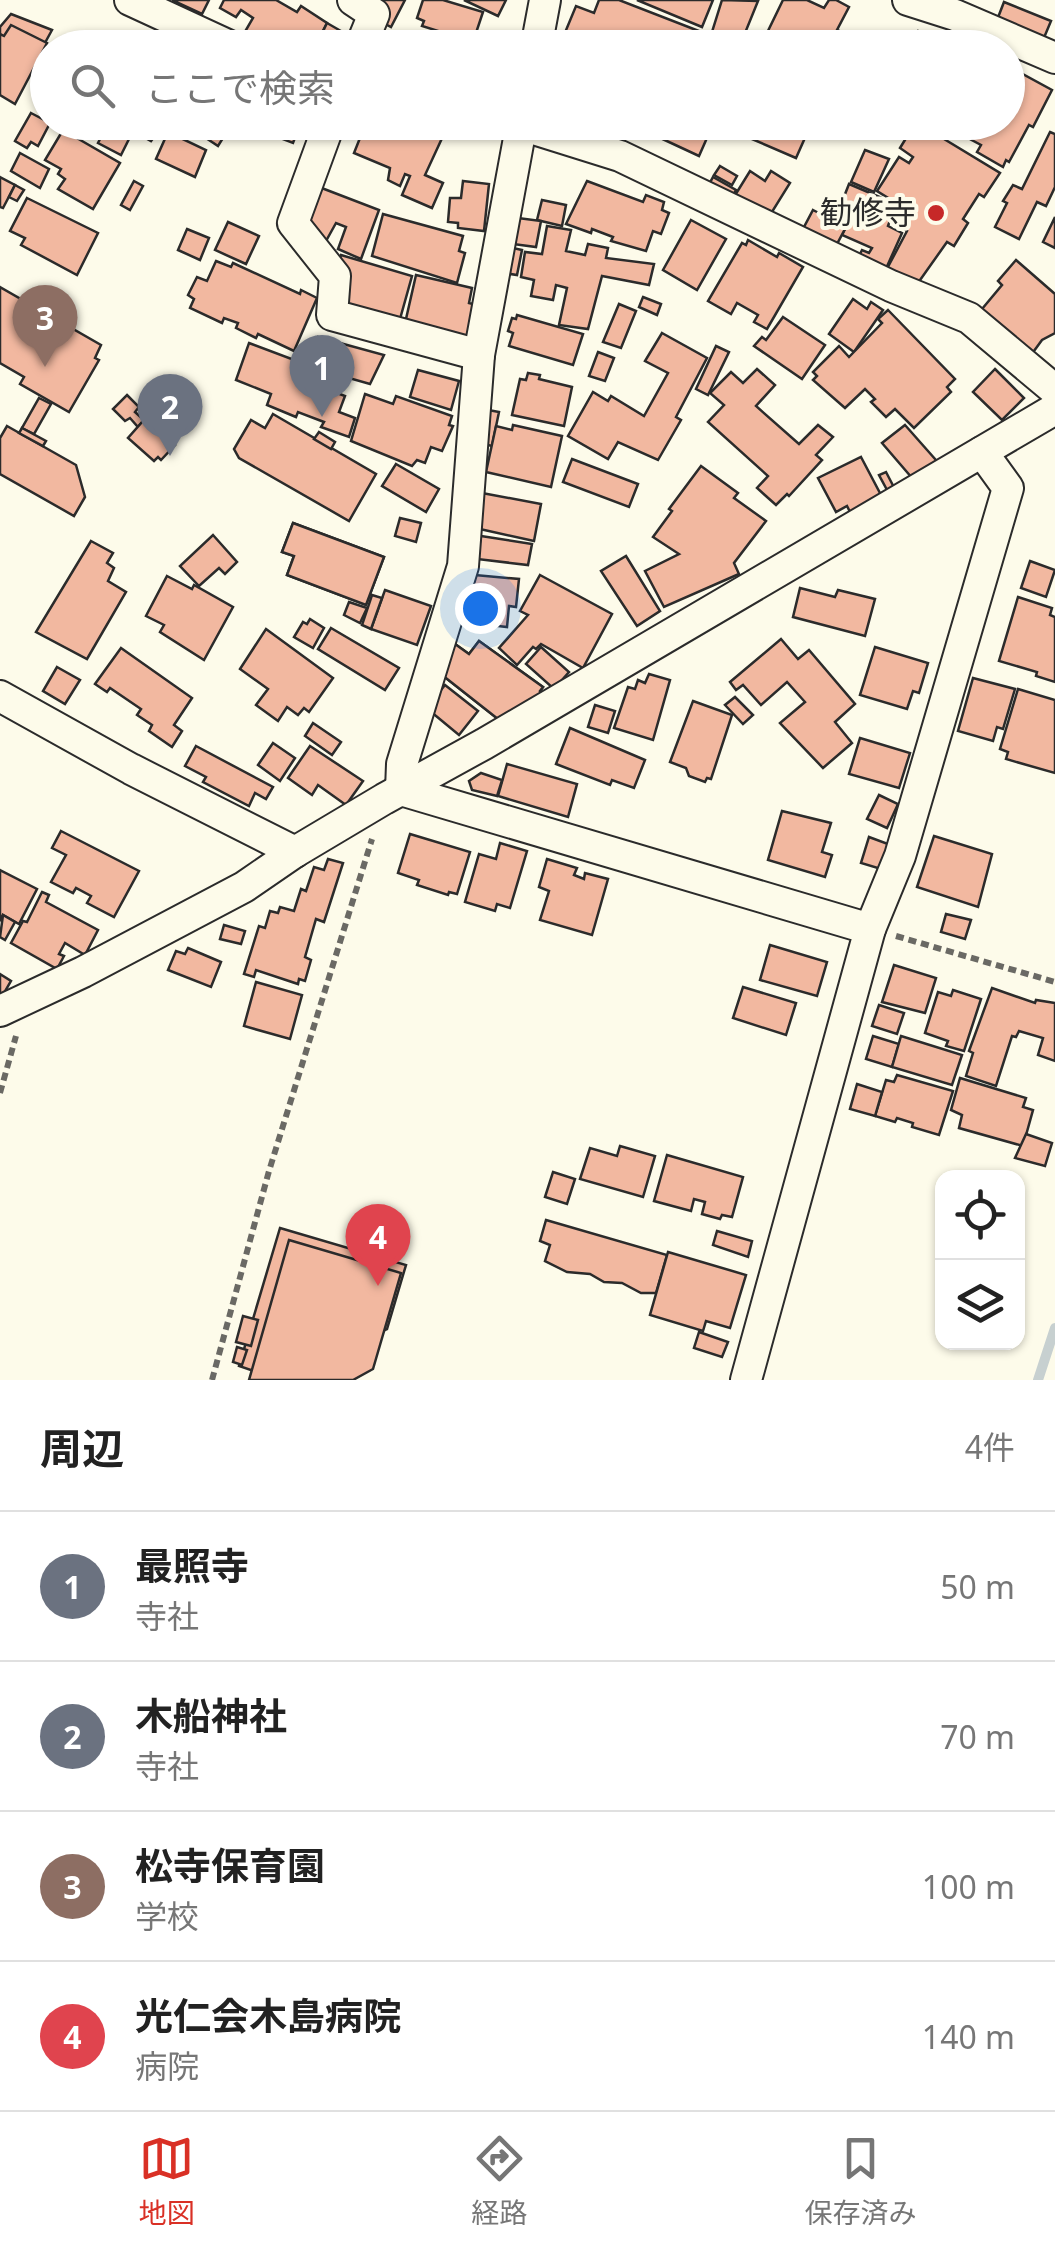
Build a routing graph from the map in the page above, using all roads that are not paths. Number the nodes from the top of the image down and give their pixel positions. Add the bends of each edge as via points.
1 (130, 0) edge
2 (353, 0) edge
3 (545, 0) edge
4 (908, 0) edge
5 (195, 30) edge
6 (367, 30) edge
7 (539, 30) edge
8 (990, 30) edge
9 (1025, 45) edge
10 (1055, 58) edge
11 (323, 140) edge
12 (519, 140) edge
13 (571, 140) edge
14 (478, 356) junction
15 (1055, 390) edge
16 (1055, 408) edge
17 (982, 452) junction
18 (0, 696) edge
19 (392, 794) junction
20 (295, 852) junction
21 (870, 929) junction
22 (14, 1005) edge
23 (746, 1380) edge

1 - 5 street
2 - 6 street via 374,14
3 - 7 street
4 - 8 street
9 - 10 street
11 - 14 street via 293,223 335,276 332,316
12 - 14 street
13 - 15 street via 620,156 969,318
14 - 19 street via 463,566
16 - 17 street
17 - 19 street
17 - 21 street via 1008,488 900,856
18 - 20 street
19 - 20 street
19 - 21 street
20 - 22 street via 244,887
21 - 23 street

